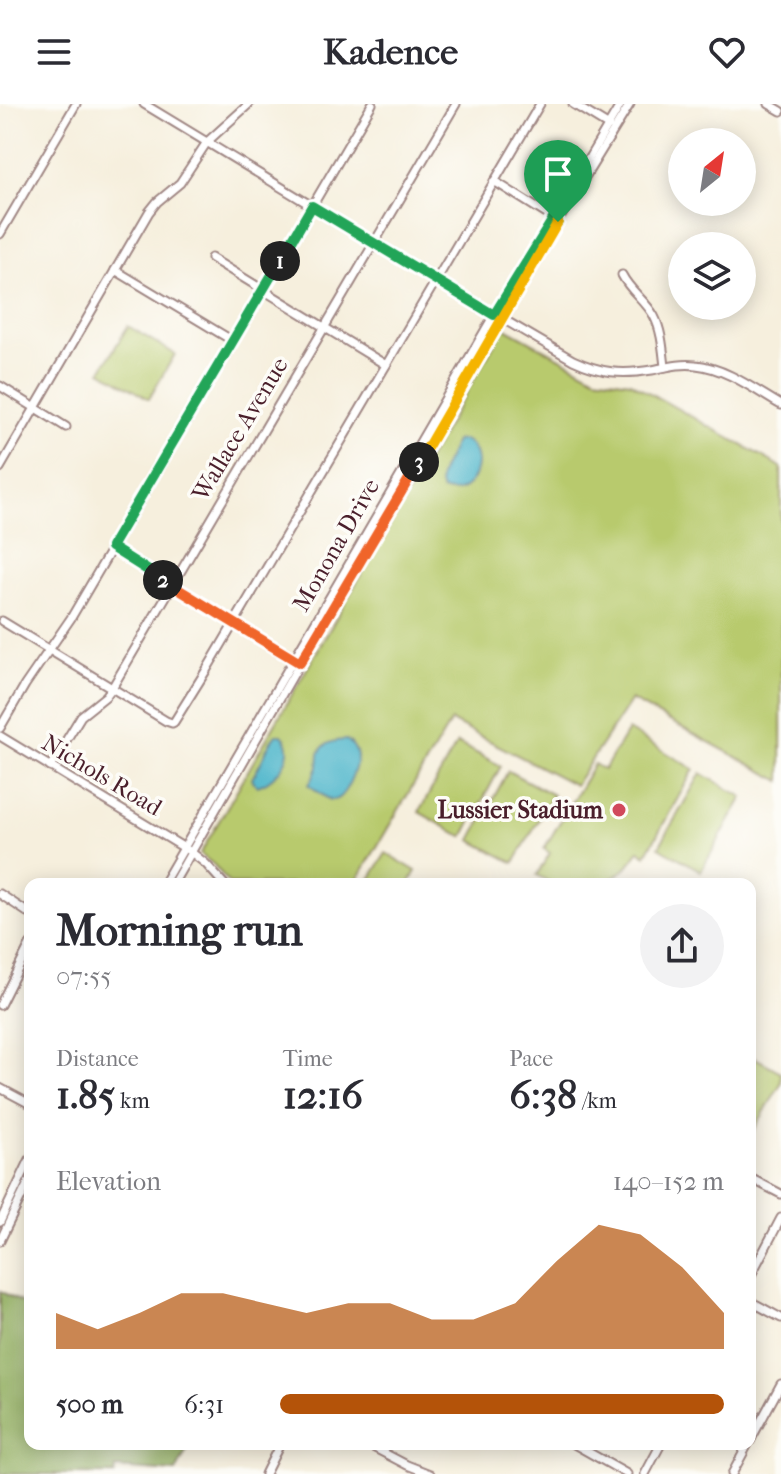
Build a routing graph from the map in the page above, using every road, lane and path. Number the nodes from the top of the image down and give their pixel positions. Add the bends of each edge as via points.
1 (76, 104) edge
2 (249, 104) edge
3 (372, 104) edge
4 (456, 104) edge
5 (540, 104) edge
6 (573, 104) edge
7 (621, 104) edge
8 (630, 104) edge
9 (769, 104) edge
10 (146, 105) edge
11 (781, 111) edge
12 (611, 127) junction
13 (207, 142) junction
14 (494, 181) junction
15 (312, 206) junction
16 (556, 220) junction
17 (0, 234) edge
18 (373, 243) junction
19 (211, 258) dead end
20 (115, 270) junction
21 (622, 275) dead end
22 (437, 281) junction
23 (263, 290) junction
24 (498, 317) junction
25 (324, 328) junction
26 (233, 341) junction
27 (386, 365) junction
28 (665, 367) junction
29 (0, 386) edge
30 (781, 405) edge
31 (35, 407) junction
32 (66, 427) dead end
33 (0, 468) edge
34 (111, 547) junction
35 (172, 586) junction
36 (2, 621) dead end
37 (234, 624) junction
38 (49, 650) junction
39 (296, 661) junction
40 (112, 688) junction
41 (0, 728) edge
42 (0, 736) edge
43 (50, 767) junction
44 (187, 850) junction
45 (167, 878) edge
46 (175, 878) edge
47 (219, 878) edge
48 (0, 894) edge
49 (24, 910) edge
50 (24, 957) edge
51 (0, 1003) edge
52 (0, 1088) edge
53 (24, 1101) edge
54 (24, 1172) edge
55 (756, 1181) edge
56 (24, 1191) edge
57 (781, 1194) edge
58 (781, 1218) edge
59 (0, 1222) edge
60 (0, 1241) edge
61 (756, 1266) edge
62 (756, 1304) edge
63 (781, 1318) edge
64 (781, 1384) edge
65 (756, 1429) edge
66 (277, 1450) edge
67 (378, 1450) edge
68 (585, 1450) edge
69 (658, 1450) edge
70 (745, 1450) edge
71 (265, 1474) edge
72 (430, 1474) edge
73 (627, 1474) edge
74 (645, 1474) edge
75 (732, 1474) edge

1 - 17 street
2 - 13 street
3 - 15 street
4 - 18 street, Wallace Avenue
5 - 14 street
6 - 12 street
7 - 12 street, Monona Drive
8 - 12 street, Monona Drive
9 - 11 street
10 - 13 street
12 - 16 street, Monona Drive
13 - 15 street
13 - 20 street via 180,183 149,212
14 - 16 street
14 - 22 street
15 - 18 street
15 - 23 street
16 - 24 street, Monona Drive
18 - 22 street
18 - 25 street, Wallace Avenue
19 - 23 street
20 - 26 street
20 - 31 street
21 - 28 street via 655,319
22 - 24 street
22 - 27 street
23 - 25 street
23 - 26 street
24 - 28 street via 595,369 626,373
24 - 39 street, Monona Drive
25 - 27 street
25 - 35 street, Wallace Avenue
26 - 34 street
27 - 37 street
28 - 30 street via 704,366
29 - 31 street
31 - 32 street
31 - 33 street
34 - 35 street
34 - 38 street
35 - 37 street
35 - 40 street, Wallace Avenue
36 - 38 street
37 - 39 street
37 - 40 street via 172,723
38 - 40 street
38 - 41 street
39 - 44 street, Monona Drive
40 - 43 street, Wallace Avenue via 81,716
42 - 43 street, Nichols Road
43 - 44 street, Nichols Road
44 - 45 street, Monona Drive
44 - 46 street, Monona Drive
44 - 47 street, Nichols Road
48 - 49 street
50 - 51 street
52 - 53 street
54 - 59 street
55 - 57 street
56 - 60 street
58 - 61 street
62 - 63 street
64 - 65 street
66 - 71 street
67 - 72 street
68 - 73 street
69 - 74 street
70 - 75 street

